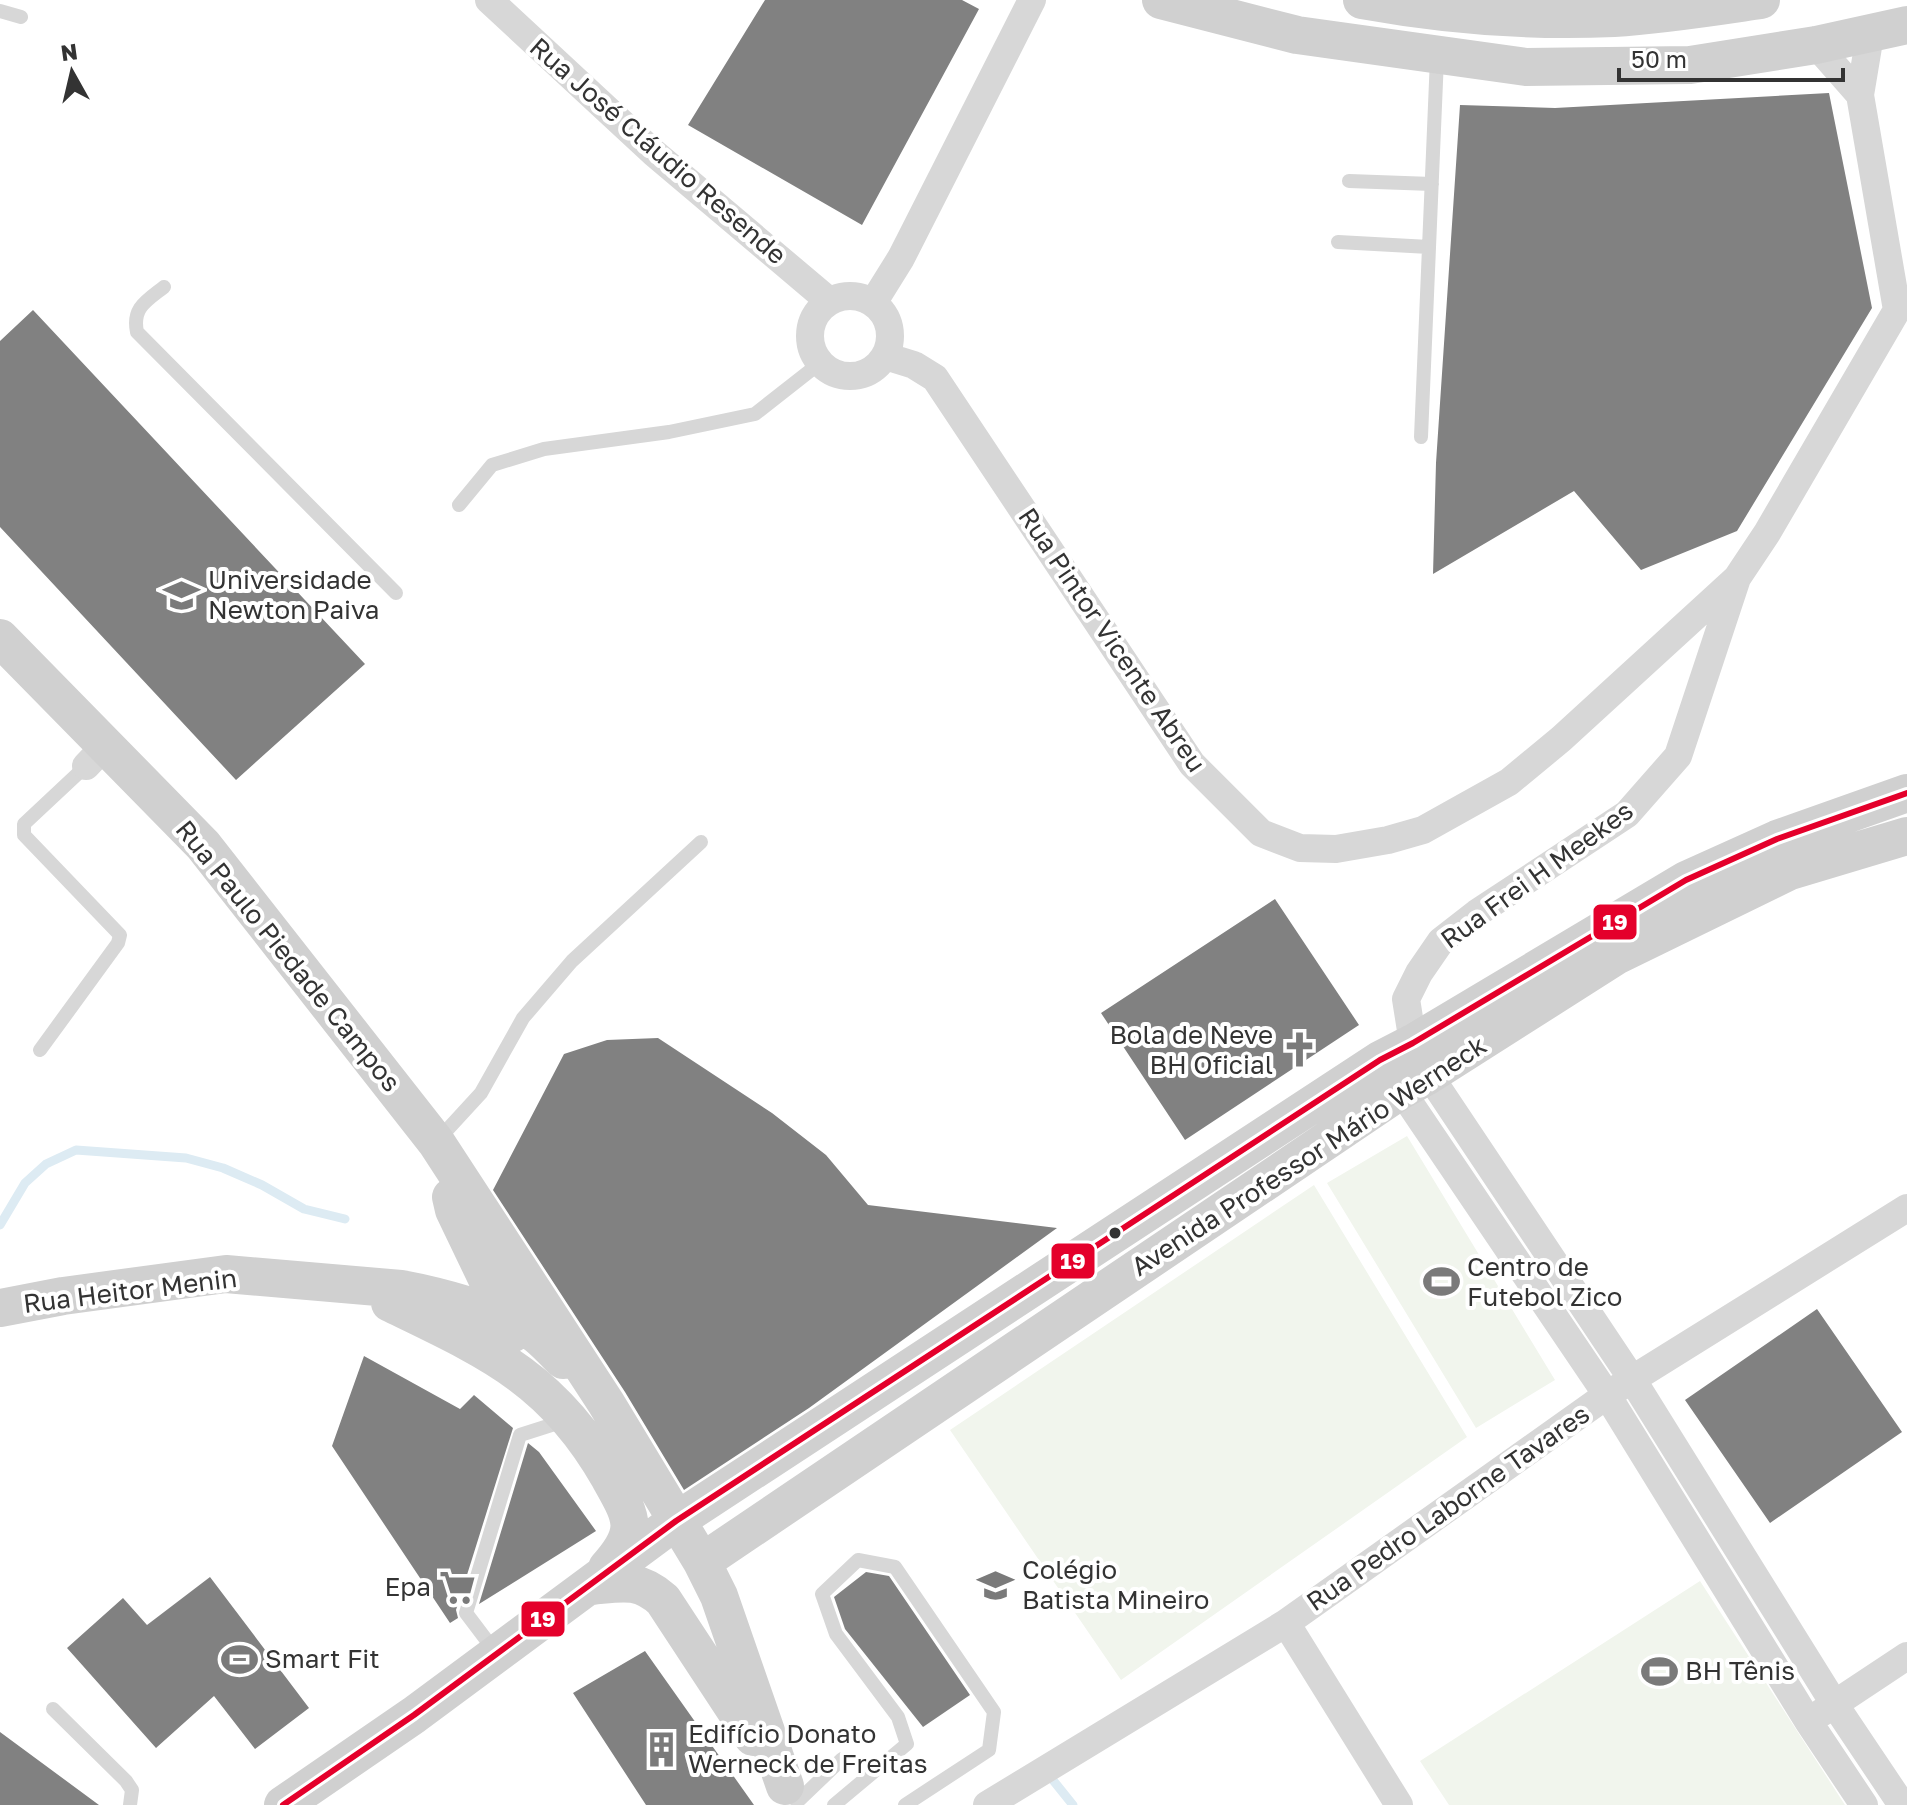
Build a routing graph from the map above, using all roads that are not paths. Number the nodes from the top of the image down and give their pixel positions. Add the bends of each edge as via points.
1 (489, 0) edge
2 (1032, 0) edge
3 (1161, 0) edge
4 (1362, 0) edge
5 (1759, 0) edge
6 (0, 11) edge
7 (21, 17) dead end
8 (1872, 17) edge
9 (1907, 25) edge
10 (1816, 45) junction
11 (1437, 55) junction
12 (1860, 95) junction
13 (1349, 181) dead end
14 (1432, 184) junction
15 (1338, 242) dead end
16 (1429, 247) junction
17 (164, 287) dead end
18 (828, 300) junction
19 (873, 303) junction
20 (1902, 310) edge
21 (885, 356) junction
22 (820, 363) junction
23 (1421, 437) dead end
24 (459, 505) dead end
25 (1737, 578) junction
26 (396, 593) dead end
27 (1, 642) edge
28 (96, 756) junction
29 (1907, 793) edge
30 (1907, 836) edge
31 (701, 842) dead end
32 (40, 1050) dead end
33 (1406, 1067) junction
34 (436, 1142) junction
35 (1907, 1208) edge
36 (454, 1210) junction
37 (355, 1286) junction
38 (421, 1293) junction
39 (0, 1308) edge
40 (505, 1319) junction
41 (1632, 1379) junction
42 (1607, 1395) junction
43 (606, 1403) junction
44 (557, 1406) junction
45 (676, 1521) junction
46 (702, 1562) junction
47 (592, 1586) junction
48 (1286, 1623) junction
49 (497, 1654) junction
50 (1907, 1656) edge
51 (1835, 1705) junction
52 (53, 1709) dead end
53 (1808, 1721) junction
54 (842, 1759) dead end
55 (804, 1799) edge
56 (130, 1805) edge
57 (283, 1805) edge
58 (905, 1805) edge
59 (987, 1805) edge
60 (1399, 1805) edge
61 (1864, 1805) edge
62 (1902, 1805) edge

1 - 18 street, Rua José Cláudio Resende via 654,153
2 - 19 street
3 - 11 main road via 1297,35
4 - 5 main road via 1424,11 1587,18
5 - 10 main road
6 - 7 lane
8 - 9 main road
8 - 10 main road
8 - 12 street
10 - 11 main road via 1690,65 1526,67
10 - 12 street
11 - 14 lane
12 - 20 street
13 - 14 lane
14 - 16 lane
15 - 16 lane
16 - 23 lane
17 - 26 lane via 138,308 137,332
18 - 19 street via 859,297
18 - 22 street via 811,325 813,352
19 - 21 street via 889,328
20 - 25 street, Rua Pintor Vicente Abreu
21 - 22 street via 857,375 829,371
21 - 25 street, Rua Pintor Vicente Abreu via 935,378 1192,764 1261,833 1300,848 1336,849 1423,830 1509,782
22 - 24 lane via 755,414 544,449 492,465
25 - 33 street, Rua Frei H Meekes via 1678,756 1627,814 1441,941 1406,999
27 - 28 main road, Rua Paulo Piedade Campos
28 - 32 lane via 24,824 24,835 120,935
28 - 34 main road, Rua Paulo Piedade Campos via 203,845
29 - 33 main road, Avenida Professor Mário Werneck via 1777,839 1686,880 1602,928
30 - 33 main road, Avenida Professor Mário Werneck via 1790,871
31 - 34 lane via 572,961 523,1018 481,1093
33 - 41 street
33 - 42 street
33 - 45 main road, Avenida Professor Mário Werneck
33 - 46 main road, Avenida Professor Mário Werneck
34 - 36 main road, Rua Paulo Piedade Campos
34 - 43 main road, Rua Paulo Piedade Campos
35 - 41 street, Rua Pedro Laborne Tavares
36 - 38 main road via 457,1258 451,1271
36 - 40 main road, Rua Paulo Piedade Campos
37 - 38 main road, Rua Heitor Menin
37 - 39 main road, Rua Heitor Menin via 226,1274
37 - 44 main road, Rua Heitor Menin via 474,1344 514,1368
38 - 40 main road, Rua Heitor Menin
40 - 43 main road, Rua Heitor Menin via 534,1332
40 - 44 main road, Rua Paulo Piedade Campos
41 - 42 street, Rua Pedro Laborne Tavares
41 - 51 street
42 - 48 street, Rua Pedro Laborne Tavares
42 - 53 street
43 - 45 main road, Rua Paulo Piedade Campos
44 - 47 main road, Rua Heitor Menin via 593,1448 629,1513 626,1547
44 - 49 lane via 520,1435 466,1613
45 - 46 main road, Rua Paulo Piedade Campos
45 - 47 main road, Avenida Professor Mário Werneck
46 - 55 main road, Rua Paulo Piedade Campos
47 - 49 main road, Avenida Professor Mário Werneck
47 - 55 main road via 632,1583 663,1600
48 - 59 street, Rua Pedro Laborne Tavares
48 - 60 street
49 - 57 main road, Avenida Professor Mário Werneck
50 - 51 street
51 - 53 street
51 - 62 street
52 - 56 lane via 126,1781 132,1790
53 - 61 street
54 - 55 lane
55 - 58 lane via 907,1744 898,1717 836,1634 822,1594 858,1560 895,1567 994,1712 989,1750

